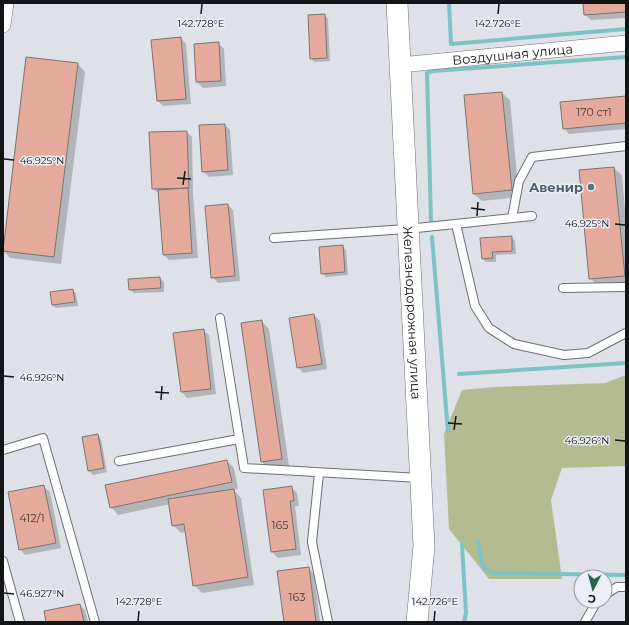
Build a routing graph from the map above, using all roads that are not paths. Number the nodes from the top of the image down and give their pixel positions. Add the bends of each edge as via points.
1 (6, 3) edge
2 (397, 3) edge
3 (3, 25) edge
4 (626, 44) edge
5 (400, 65) junction
6 (626, 146) edge
7 (532, 216) dead end
8 (512, 218) junction
9 (456, 224) junction
10 (407, 229) junction
11 (274, 238) dead end
12 (626, 287) edge
13 (563, 288) dead end
14 (220, 318) dead end
15 (626, 333) edge
16 (239, 439) junction
17 (3, 450) edge
18 (119, 461) dead end
19 (319, 473) junction
20 (421, 478) junction
21 (3, 561) edge
22 (626, 587) edge
23 (7, 589) edge
24 (613, 590) edge
25 (592, 609) edge
26 (20, 622) edge
27 (94, 622) edge
28 (328, 622) edge
29 (417, 622) edge
30 (585, 622) edge

1 - 3 street
2 - 5 main road, Железнодорожная улица
4 - 5 street, Воздушная улица
5 - 10 main road, Железнодорожная улица
6 - 8 lane via 532,157 519,181
7 - 8 lane
8 - 9 lane
9 - 10 lane
9 - 15 lane via 476,306 489,328 514,344 564,355 588,353
10 - 11 lane
10 - 20 main road, Железнодорожная улица
12 - 13 lane
14 - 16 lane
16 - 18 lane
16 - 19 lane via 244,468
17 - 27 lane via 43,438
19 - 20 lane
19 - 28 lane via 312,542
20 - 29 main road, Железнодорожная улица via 424,546
21 - 23 lane
22 - 24 lane
23 - 26 lane
25 - 30 lane

